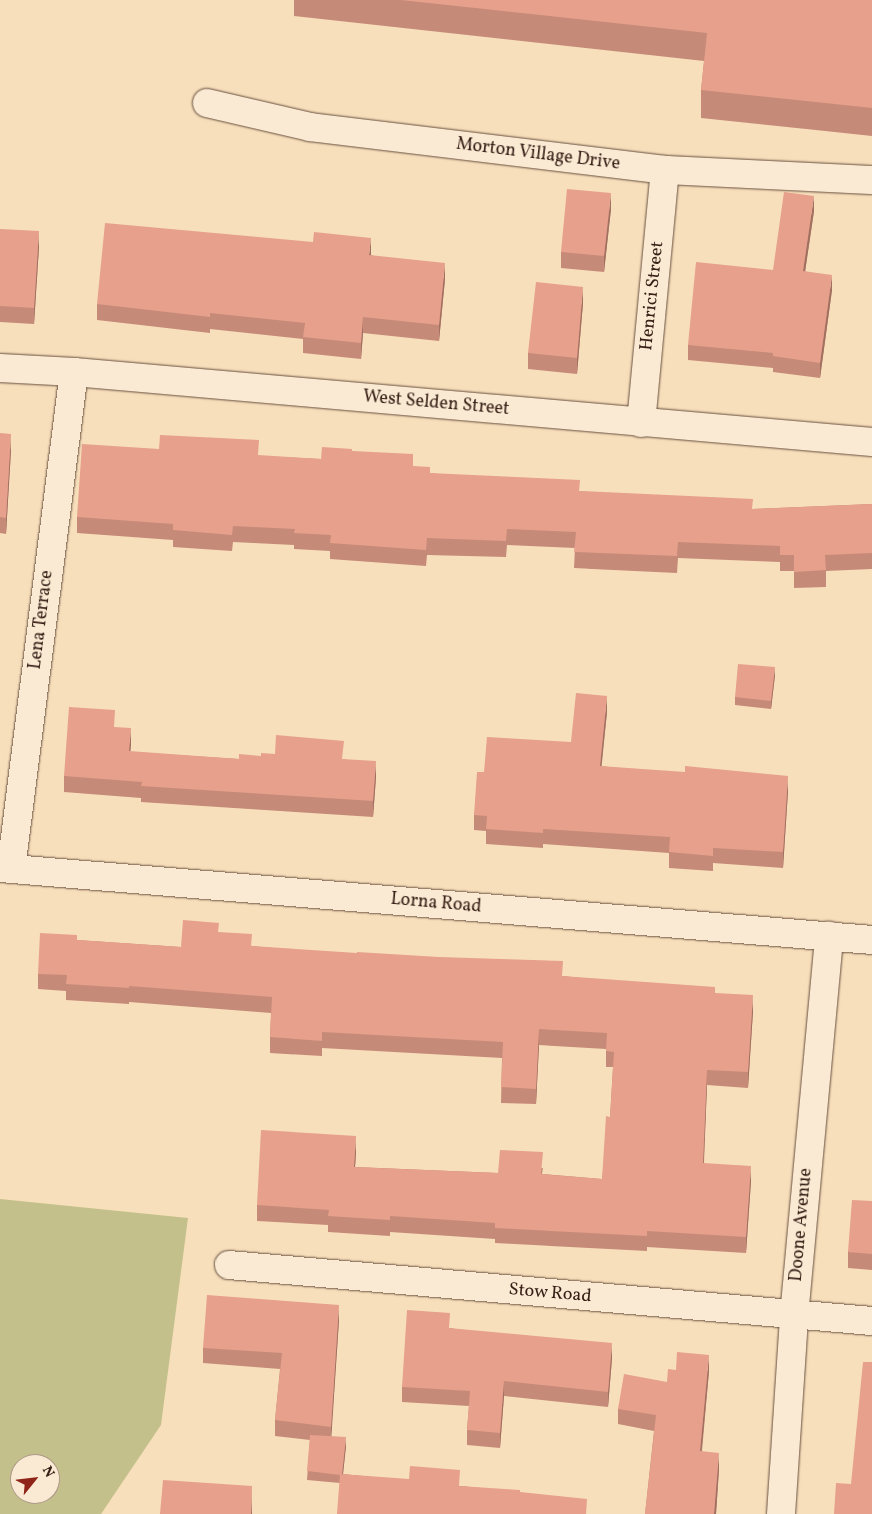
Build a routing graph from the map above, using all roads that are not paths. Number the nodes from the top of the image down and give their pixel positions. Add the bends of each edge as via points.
1 (207, 103) dead end
2 (665, 170) junction
3 (872, 180) edge
4 (0, 368) edge
5 (74, 372) junction
6 (641, 422) junction
7 (872, 442) edge
8 (6, 868) edge
9 (829, 936) junction
10 (872, 940) edge
11 (228, 1265) dead end
12 (794, 1316) junction
13 (872, 1321) edge
14 (781, 1514) edge

1 - 2 street, Morton Village Drive via 310,127
2 - 3 street, Morton Village Drive
2 - 6 street, Henrici Street
4 - 5 street, West Selden Street
5 - 6 street, West Selden Street
5 - 8 street, Lena Terrace
6 - 7 street, West Selden Street
8 - 9 street, Lorna Road
9 - 10 street, Lorna Road
9 - 12 street, Doone Avenue
11 - 12 street, Stow Road
12 - 13 street, Stow Road
12 - 14 street, Doone Avenue

